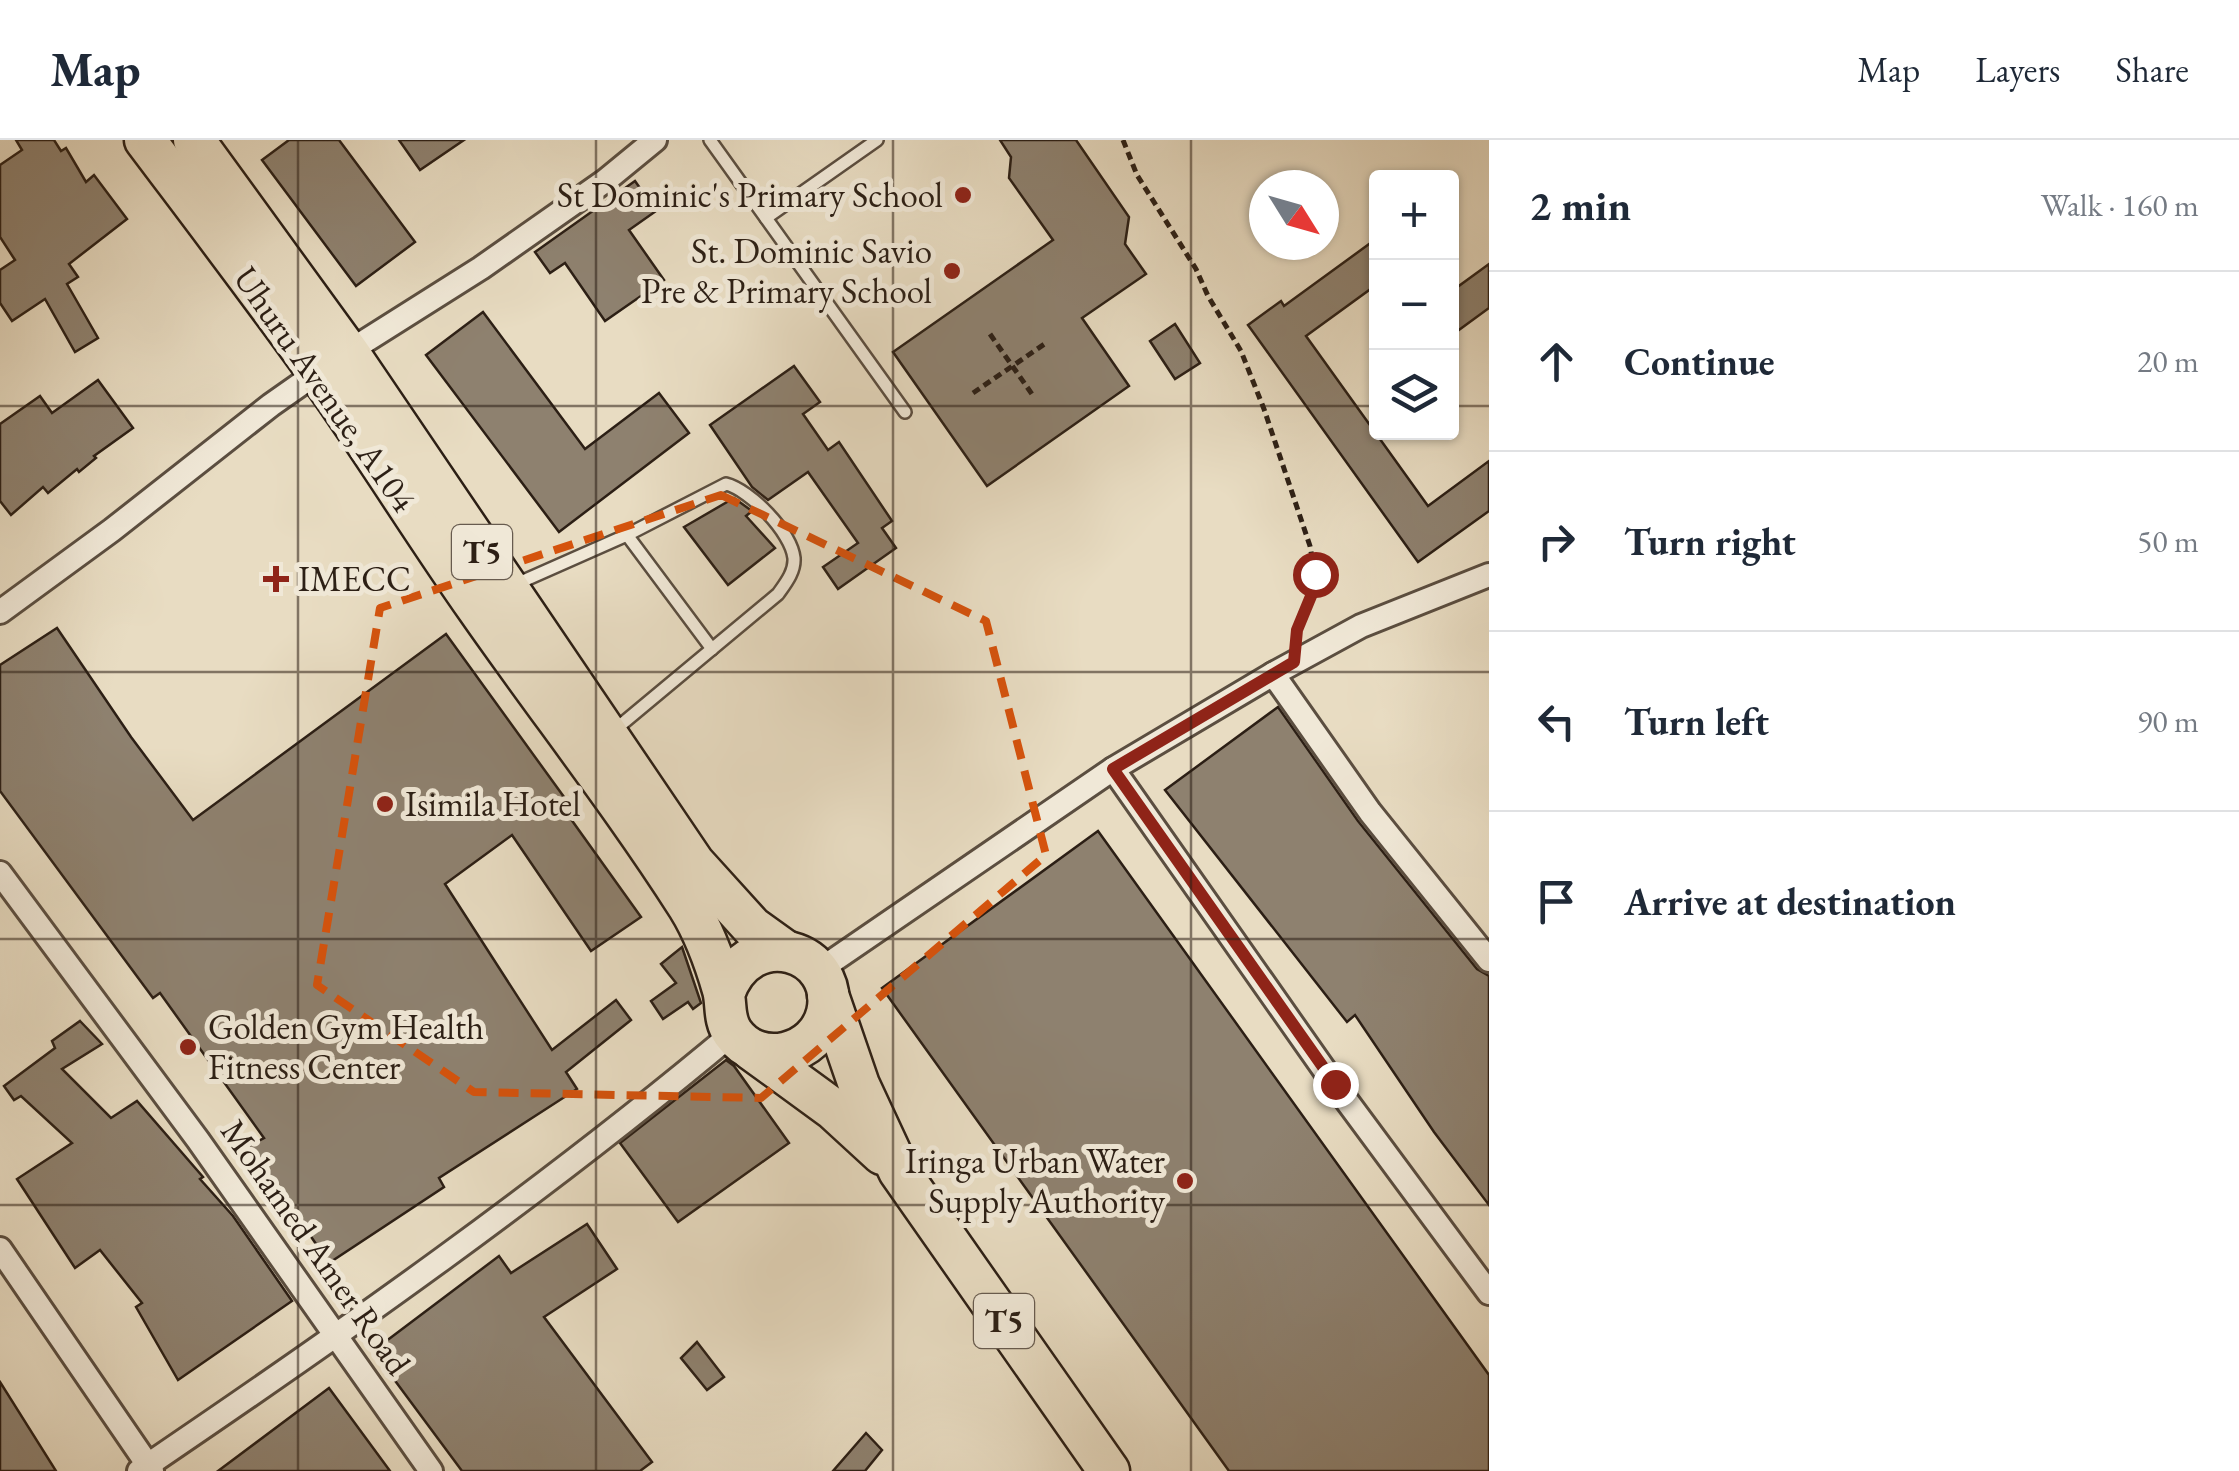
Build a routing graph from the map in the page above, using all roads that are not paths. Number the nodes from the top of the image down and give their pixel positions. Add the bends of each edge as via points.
1 (145, 140) edge
2 (710, 140) edge
3 (876, 140) edge
4 (199, 141) edge
5 (641, 144) edge
6 (766, 218) junction
7 (333, 362) junction
8 (905, 412) dead end
9 (627, 534) junction
10 (1489, 575) edge
11 (492, 599) junction
12 (0, 612) edge
13 (712, 649) junction
14 (1284, 668) junction
15 (608, 736) junction
16 (1113, 769) junction
17 (0, 873) edge
18 (784, 950) junction
19 (1489, 960) edge
20 (823, 981) junction
21 (724, 994) junction
22 (740, 1040) junction
23 (899, 1171) junction
24 (0, 1250) edge
25 (1489, 1293) edge
26 (336, 1333) junction
27 (146, 1469) edge
28 (431, 1471) edge
29 (1108, 1471) edge

1 - 7 highway, Uhuru Avenue, A104 / T5
2 - 6 lane
3 - 6 lane
4 - 7 highway, Uhuru Avenue, A104 / T5
5 - 7 street via 605,182
6 - 8 lane
7 - 11 highway, Uhuru Avenue, A104 / T5
7 - 12 street
9 - 11 lane
9 - 13 lane
9 - 13 lane via 726,484 758,502 784,536 794,558 790,577
10 - 14 street via 1361,626
11 - 15 highway, Uhuru Avenue, A104 / T5
11 - 21 highway, Uhuru Avenue, A104 / T5 via 690,909
13 - 15 lane
14 - 16 street
14 - 19 street via 1370,812
15 - 18 highway, Uhuru Avenue, A104 / T5 via 719,894
16 - 20 street
16 - 25 street
17 - 26 street, Mohamed Amer Road
18 - 20 highway via 804,958
18 - 21 highway via 745,960
20 - 22 highway via 828,1010 806,1045 767,1054
20 - 23 highway, T5 via 859,1085
21 - 22 highway via 724,1014
22 - 23 highway, T5 via 833,1110
22 - 26 street
23 - 29 highway, T5
24 - 27 street
26 - 27 street
26 - 28 street, Mohamed Amer Road

